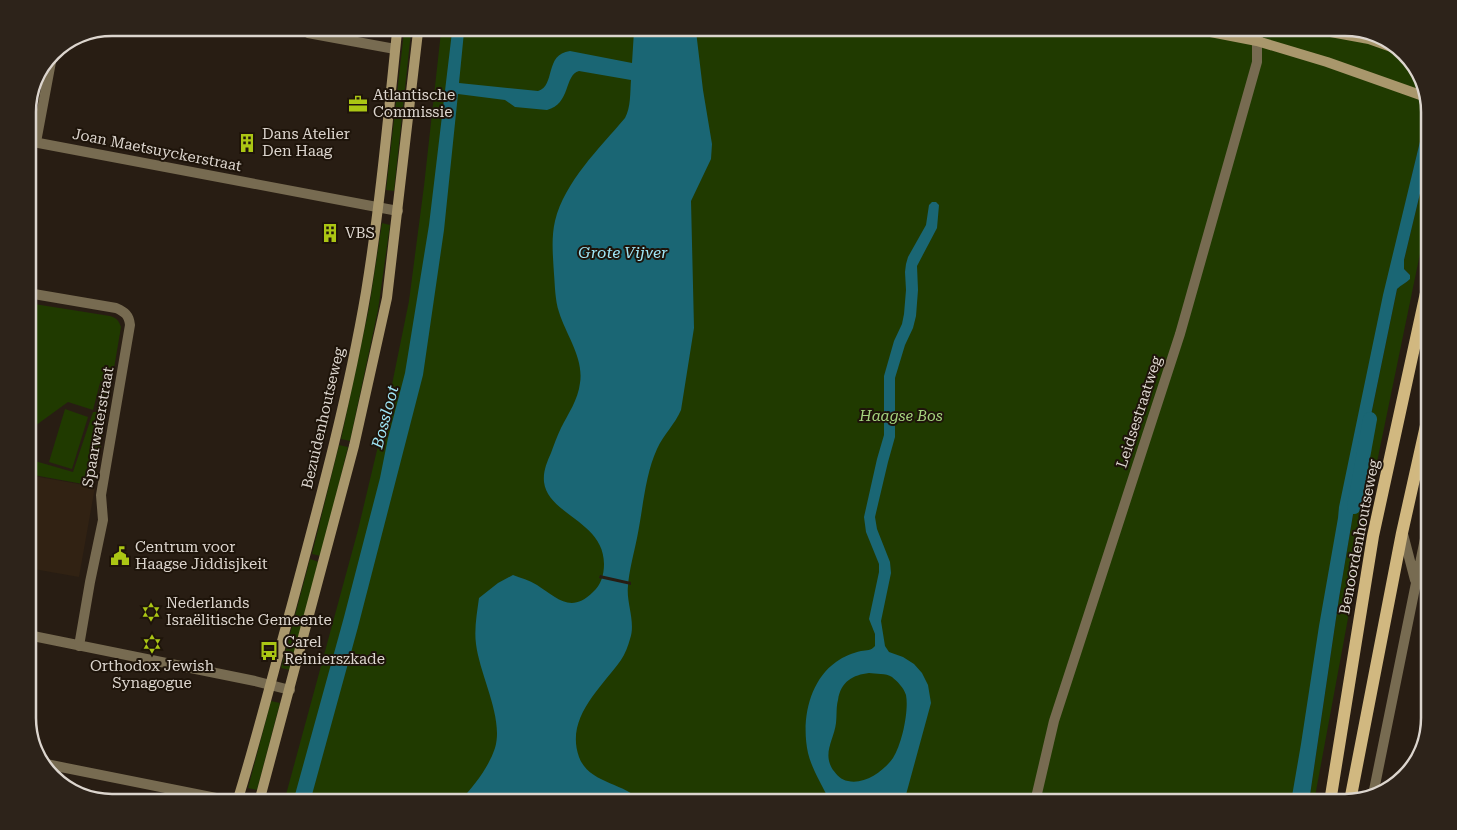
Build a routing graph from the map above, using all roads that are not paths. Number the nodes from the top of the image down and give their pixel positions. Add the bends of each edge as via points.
1 (324, 36) edge
2 (397, 36) edge
3 (418, 36) edge
4 (1231, 36) edge
5 (1258, 36) edge
6 (1257, 41) junction
7 (396, 49) junction
8 (49, 71) edge
9 (1418, 94) edge
10 (36, 125) edge
11 (36, 143) edge
12 (378, 207) junction
13 (398, 211) junction
14 (36, 294) edge
15 (1421, 316) edge
16 (1421, 448) edge
17 (1402, 533) junction
18 (1421, 560) edge
19 (1416, 583) junction
20 (36, 637) edge
21 (79, 646) junction
22 (270, 685) junction
23 (290, 690) junction
24 (53, 765) edge
25 (1373, 788) edge
26 (1351, 793) edge
27 (197, 794) edge
28 (239, 794) edge
29 (261, 794) edge
30 (1037, 794) edge
31 (1331, 794) edge

1 - 7 street
2 - 7 main road, Bezuidenhoutseweg
3 - 13 main road
4 - 6 main road
5 - 6 street, Leidsestraatweg
6 - 9 main road
6 - 30 street, Leidsestraatweg via 1257,62 1180,334 1054,721
7 - 12 main road, Bezuidenhoutseweg
8 - 10 street
11 - 12 street, Joan Maetsuyckerstraat
12 - 13 street, Joan Maetsuyckerstraat
12 - 22 main road, Bezuidenhoutseweg via 366,292 339,423
13 - 23 main road via 387,298 370,378
14 - 21 street, Spaarwaterstraat via 116,308 125,312 130,325 101,495 103,520
15 - 31 main road, Benoordenhoutseweg via 1373,536
16 - 17 main road
17 - 19 street
17 - 26 main road
18 - 19 street
19 - 25 street
20 - 21 street
21 - 22 street
22 - 23 street
22 - 28 main road, Bezuidenhoutseweg
23 - 29 main road
24 - 27 street

